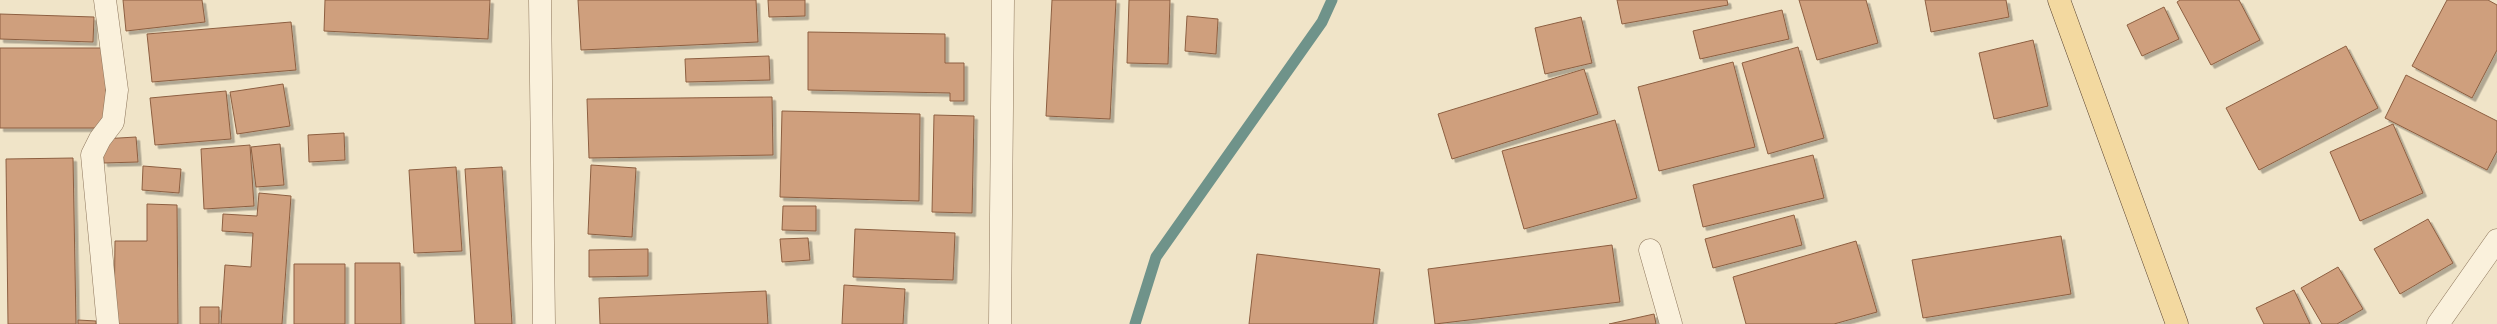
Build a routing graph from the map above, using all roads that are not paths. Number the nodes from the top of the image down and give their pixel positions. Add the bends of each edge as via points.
1 (105, 0) edge
2 (540, 0) edge
3 (1003, 0) edge
4 (2059, 0) edge
5 (2497, 240) edge
6 (1650, 250) dead end
7 (108, 324) edge
8 (544, 324) edge
9 (1000, 324) edge
10 (1671, 324) edge
11 (2177, 324) edge
12 (2438, 324) edge

1 - 7 street via 117,90 113,122 92,154
2 - 8 street
3 - 9 street
4 - 11 main road
5 - 12 street
6 - 10 street

